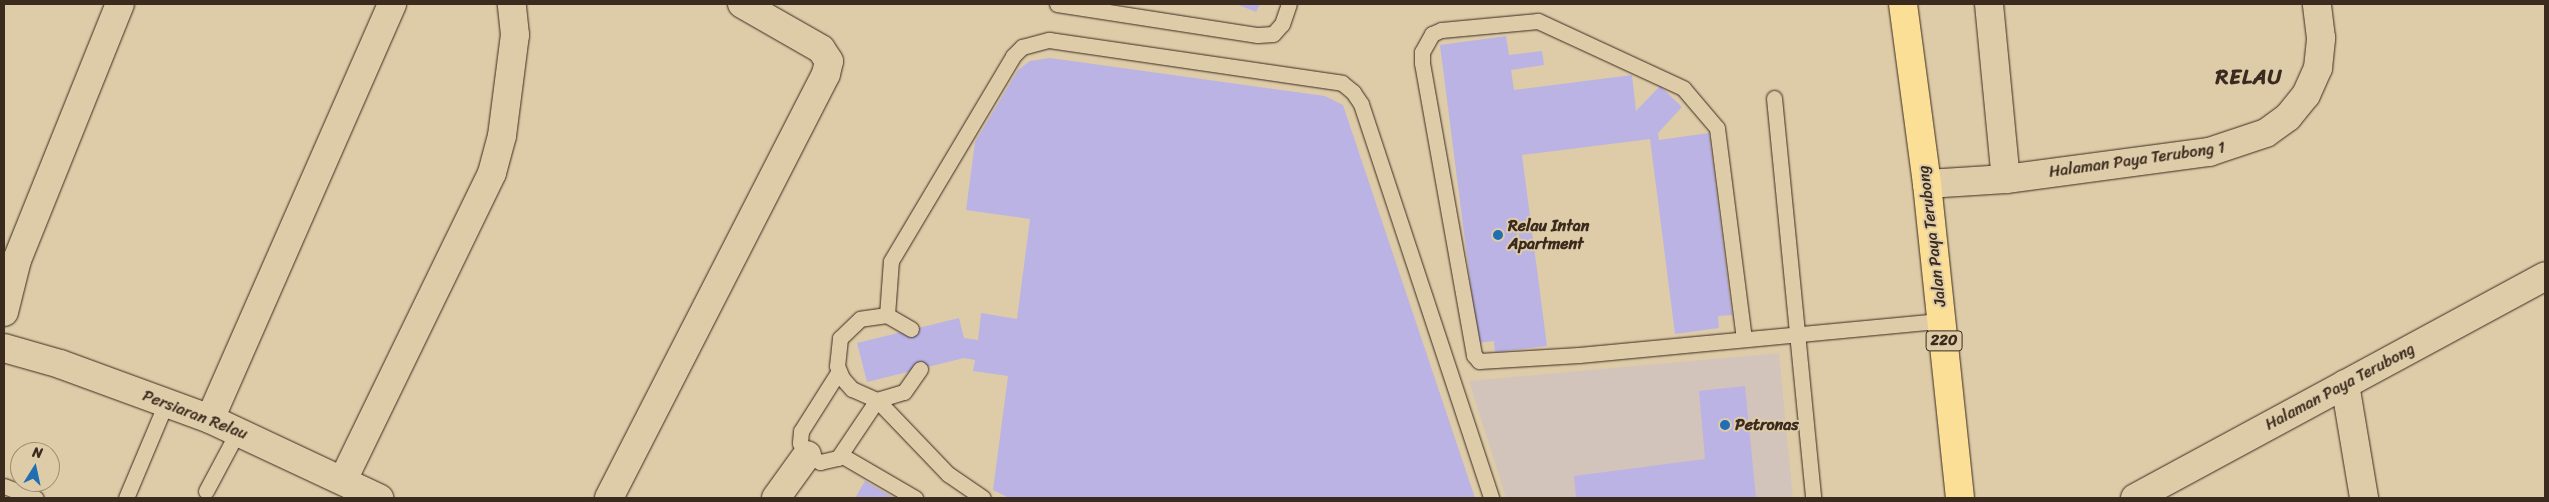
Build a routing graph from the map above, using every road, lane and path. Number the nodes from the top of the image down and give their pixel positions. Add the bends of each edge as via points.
1 (120, 4) edge
2 (392, 4) edge
3 (512, 4) edge
4 (742, 4) edge
5 (1057, 4) edge
6 (1289, 4) edge
7 (1903, 4) edge
8 (1988, 4) edge
9 (2317, 4) edge
10 (1774, 98) dead end
11 (2006, 179) junction
12 (1927, 184) junction
13 (2545, 276) edge
14 (4, 312) edge
15 (887, 315) junction
16 (1942, 320) junction
17 (911, 329) dead end
18 (1797, 335) junction
19 (1744, 339) junction
20 (4, 348) edge
21 (920, 369) dead end
22 (839, 371) junction
23 (2345, 384) junction
24 (877, 400) junction
25 (166, 403) junction
26 (210, 419) junction
27 (238, 431) junction
28 (841, 454) junction
29 (806, 455) junction
30 (343, 480) junction
31 (4, 486) edge
32 (206, 491) dead end
33 (36, 498) edge
34 (126, 498) edge
35 (379, 498) edge
36 (609, 498) edge
37 (776, 498) edge
38 (915, 498) edge
39 (983, 498) edge
40 (1491, 498) edge
41 (1813, 498) edge
42 (1960, 498) edge
43 (2135, 498) edge
44 (2364, 498) edge

1 - 14 street via 17,260
2 - 26 street
3 - 30 street via 515,35 502,136 492,173
4 - 36 street via 822,49 829,61 826,74
5 - 6 lane via 1273,34 1282,24
7 - 12 main road, Jalan Paya Terubong / 220
8 - 11 street
9 - 11 street, Halaman Paya Terubong 1 via 2321,38 2318,68 2306,96 2288,117 2266,133 2241,144 2209,152
10 - 18 lane
11 - 12 street, Halaman Paya Terubong 1
12 - 16 main road, Jalan Paya Terubong / 220
13 - 23 street, Halaman Paya Terubong
15 - 17 lane
15 - 22 lane via 873,315 848,327 837,352
15 - 40 lane via 891,261 1013,56 1022,47 1049,40 1335,81 1353,92 1361,104
16 - 18 lane
16 - 42 main road, Jalan Paya Terubong / 220
18 - 19 lane
18 - 41 lane
19 - 19 lane via 1717,128 1683,88 1538,21 1441,30 1432,34 1422,52 1422,63 1474,355 1480,361
20 - 25 street, Persiaran Relau
21 - 24 lane via 904,392
22 - 24 lane via 852,389
22 - 29 lane via 801,431 800,443
23 - 43 street, Halaman Paya Terubong
23 - 44 street
24 - 28 lane
24 - 39 lane via 948,474
25 - 26 street, Persiaran Relau
25 - 34 lane
26 - 27 street, Persiaran Relau
27 - 30 street, Persiaran Relau
27 - 32 lane
28 - 29 lane via 827,462
28 - 38 lane
29 - 37 street
30 - 35 street, Persiaran Relau
31 - 33 lane

